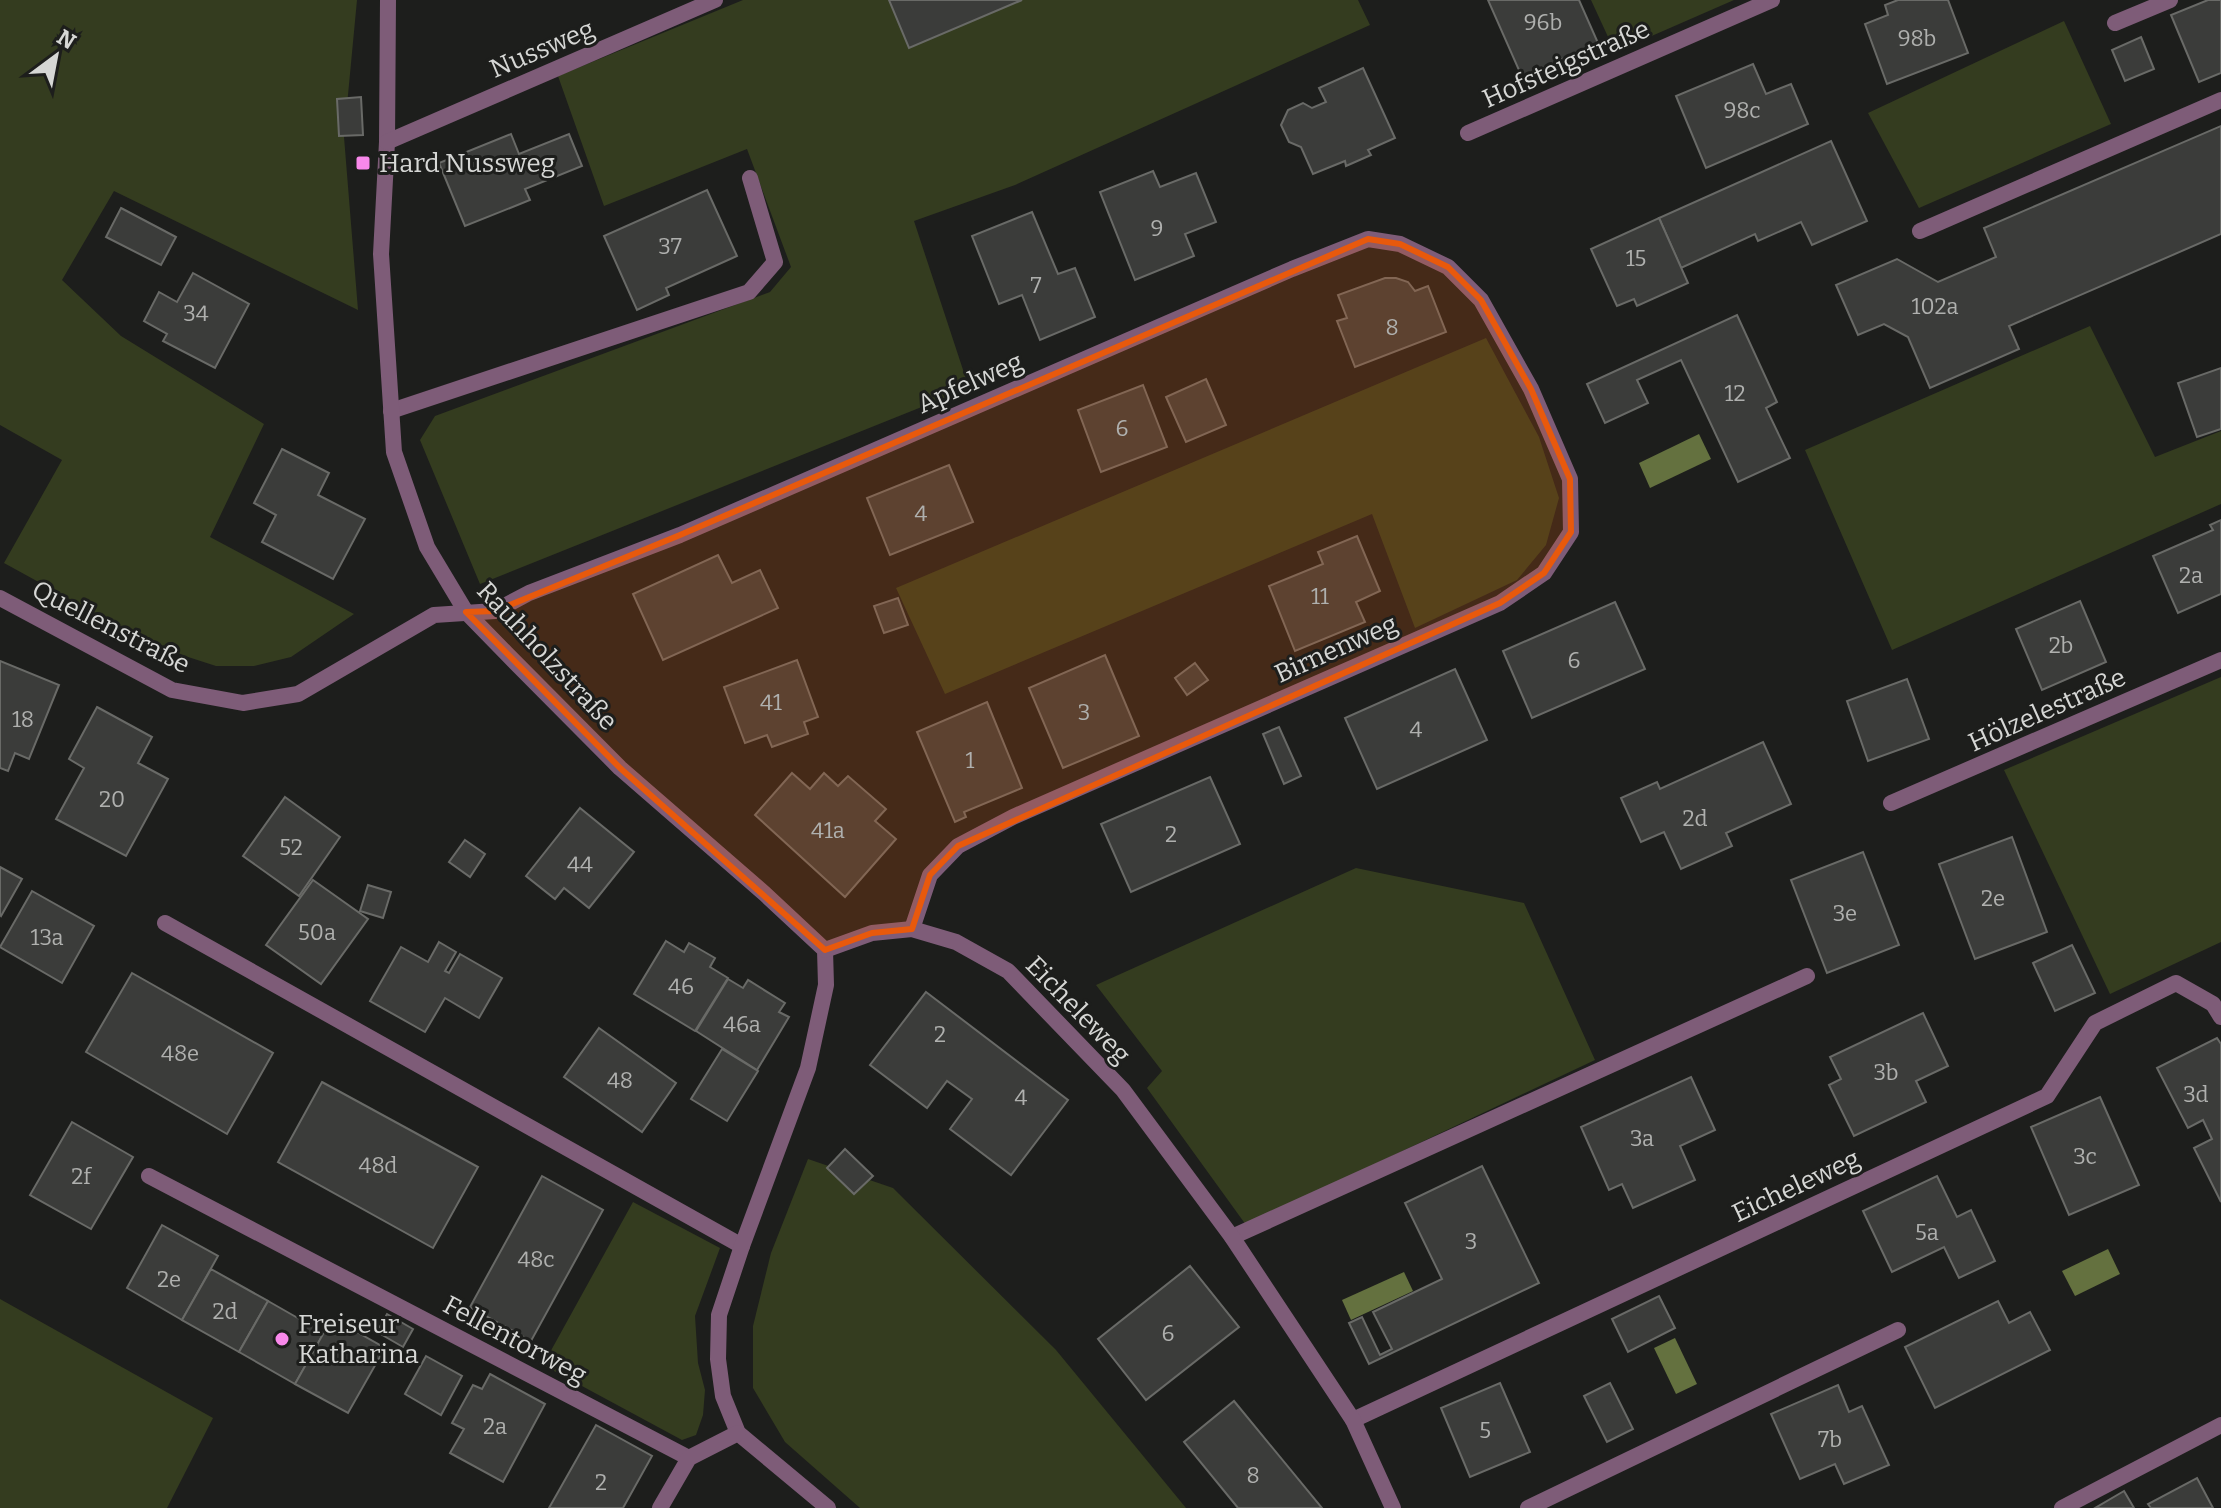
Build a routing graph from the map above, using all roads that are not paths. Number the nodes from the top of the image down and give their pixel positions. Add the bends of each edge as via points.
1 (388, 0) edge
2 (715, 0) edge
3 (1772, 0) edge
4 (2170, 0) edge
5 (2115, 23) dead end
6 (2221, 100) edge
7 (1468, 133) dead end
8 (387, 142) junction
9 (750, 178) dead end
10 (1920, 231) dead end
11 (1481, 300) joint
12 (391, 411) junction
13 (0, 598) edge
14 (466, 612) junction
15 (2221, 660) edge
16 (1891, 803) dead end
17 (165, 923) dead end
18 (912, 929) junction
19 (825, 950) junction
20 (1807, 976) dead end
21 (2221, 1017) edge
22 (149, 1176) dead end
23 (1232, 1237) junction
24 (742, 1246) junction
25 (1898, 1330) dead end
26 (1353, 1420) junction
27 (2221, 1425) edge
28 (738, 1433) junction
29 (689, 1458) junction
30 (660, 1508) edge
31 (828, 1508) edge
32 (1393, 1508) edge
33 (1528, 1508) edge
34 (2062, 1508) edge

1 - 8 street, Rauhholzstraße
2 - 8 street, Nussweg
3 - 7 street, Hofsteigstraße
4 - 5 street
6 - 10 street
8 - 12 street, Rauhholzstraße via 381,254
9 - 12 street via 775,262 749,292
11 - 14 street, Apfelweg via 1448,267 1400,244 1368,239 680,535 495,611
11 - 18 street, Birnenweg via 1531,389 1570,479 1571,532 1544,573 1500,603 958,846 930,875
12 - 14 street, Rauhholzstraße via 394,452 427,547
13 - 14 street, Quellenstraße via 172,690 243,703 298,694 434,615
14 - 19 street, Rauhholzstraße via 620,768
15 - 16 street, Hölzelestraße
17 - 24 street
18 - 19 street, Eicheleweg via 872,933
18 - 23 street, Eicheleweg via 956,942 1008,971 1123,1090
19 - 24 street via 826,985 808,1068
20 - 23 street
21 - 26 street, Eicheleweg via 2213,1004 2176,983 2095,1023 2047,1096
22 - 29 street, Fellentorweg
23 - 26 street, Eicheleweg
24 - 28 street via 719,1315 718,1359 723,1396
25 - 33 street
26 - 32 street, Eicheleweg
27 - 34 street
28 - 29 street
28 - 31 street
29 - 30 street

